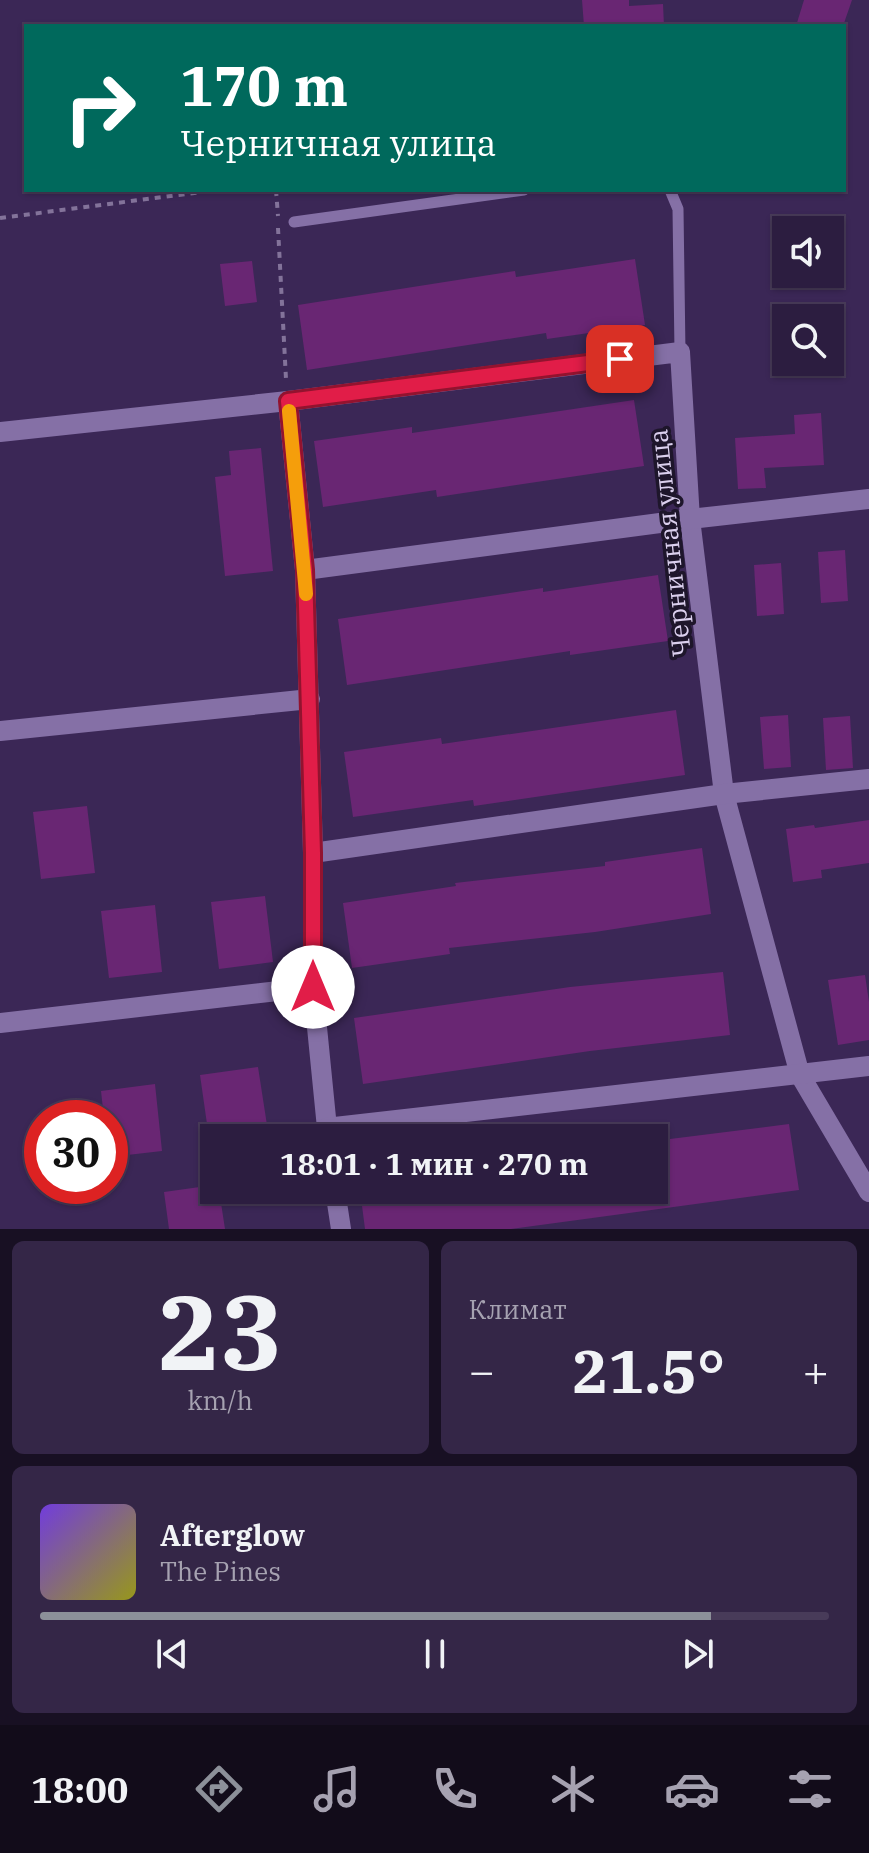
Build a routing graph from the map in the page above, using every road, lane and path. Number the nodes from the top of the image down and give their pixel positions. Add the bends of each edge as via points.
1 (202, 192) edge
2 (276, 192) edge
3 (510, 192) edge
4 (671, 192) edge
5 (0, 218) edge
6 (294, 222) dead end
7 (680, 352) junction
8 (288, 401) junction
9 (0, 432) edge
10 (869, 499) edge
11 (690, 519) junction
12 (305, 570) junction
13 (310, 699) junction
14 (0, 731) edge
15 (869, 779) edge
16 (724, 794) junction
17 (313, 853) junction
18 (313, 987) junction
19 (0, 1023) edge
20 (869, 1066) edge
21 (800, 1075) junction
22 (326, 1124) edge
23 (400, 1124) edge
24 (869, 1192) edge
25 (337, 1204) edge
26 (341, 1229) edge

1 - 5 path
2 - 8 path
3 - 6 lane
4 - 7 lane via 678,209
7 - 8 street
7 - 11 street, Черничная улица
8 - 9 street
8 - 12 street
10 - 11 street
11 - 12 street
11 - 16 street, Черничная улица
12 - 13 street
13 - 14 street
13 - 17 street
15 - 16 street
16 - 17 street
16 - 21 street, Черничная улица
17 - 18 street
18 - 19 street
18 - 22 street
20 - 21 street
21 - 23 street
21 - 24 street, Черничная улица
25 - 26 street

